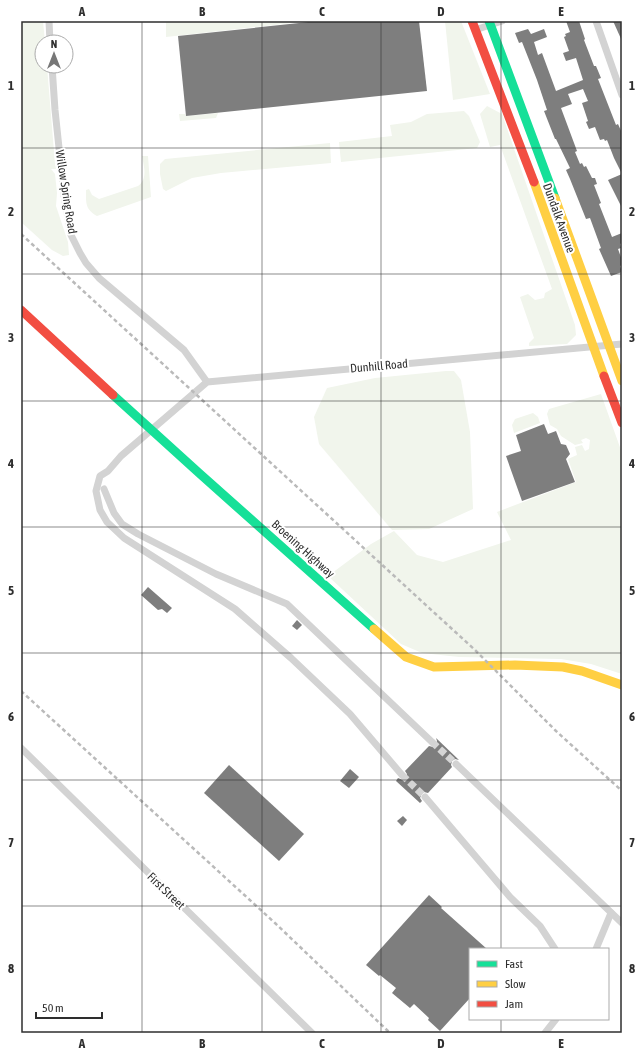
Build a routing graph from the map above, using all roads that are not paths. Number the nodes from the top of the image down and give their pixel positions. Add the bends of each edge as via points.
1 (49, 21) edge
2 (502, 21) edge
3 (596, 21) edge
4 (489, 23) edge
5 (474, 25) edge
6 (50, 34) edge
7 (53, 74) edge
8 (622, 95) edge
9 (21, 310) edge
10 (622, 344) edge
11 (609, 345) junction
12 (592, 346) junction
13 (622, 381) edge
14 (208, 382) junction
15 (622, 423) edge
16 (152, 430) junction
17 (104, 489) dead end
18 (622, 685) edge
19 (432, 742) tunnel mouth
20 (21, 748) edge
21 (456, 764) tunnel mouth
22 (402, 775) tunnel mouth
23 (425, 797) tunnel mouth
24 (611, 913) junction
25 (622, 923) edge
26 (554, 948) edge
27 (596, 948) edge
28 (548, 1020) edge
29 (555, 1020) edge
30 (312, 1033) edge
31 (544, 1033) edge

1 - 6 street
2 - 4 street
3 - 8 street
4 - 5 street
4 - 11 main road, Dundalk Avenue
5 - 12 main road, Dundalk Avenue
7 - 14 street, Willow Spring Road via 64,195 71,235 80,253 99,278 184,350
9 - 16 main road, Broening Highway
10 - 11 street, Dunhill Road
11 - 12 street, Dunhill Road
11 - 13 main road, Dundalk Avenue
12 - 14 street, Dunhill Road
12 - 15 main road, Dundalk Avenue
14 - 16 street
16 - 18 main road, Broening Highway via 406,657 434,667 563,667
16 - 22 street via 100,476 96,491 100,510 107,522 124,538 235,609 350,714
17 - 19 street via 114,513 122,524 216,574 287,604
20 - 30 street, First Street
21 - 24 street
23 - 26 street via 510,897 540,926
24 - 25 street
24 - 27 street
28 - 31 street
29 - 31 street

